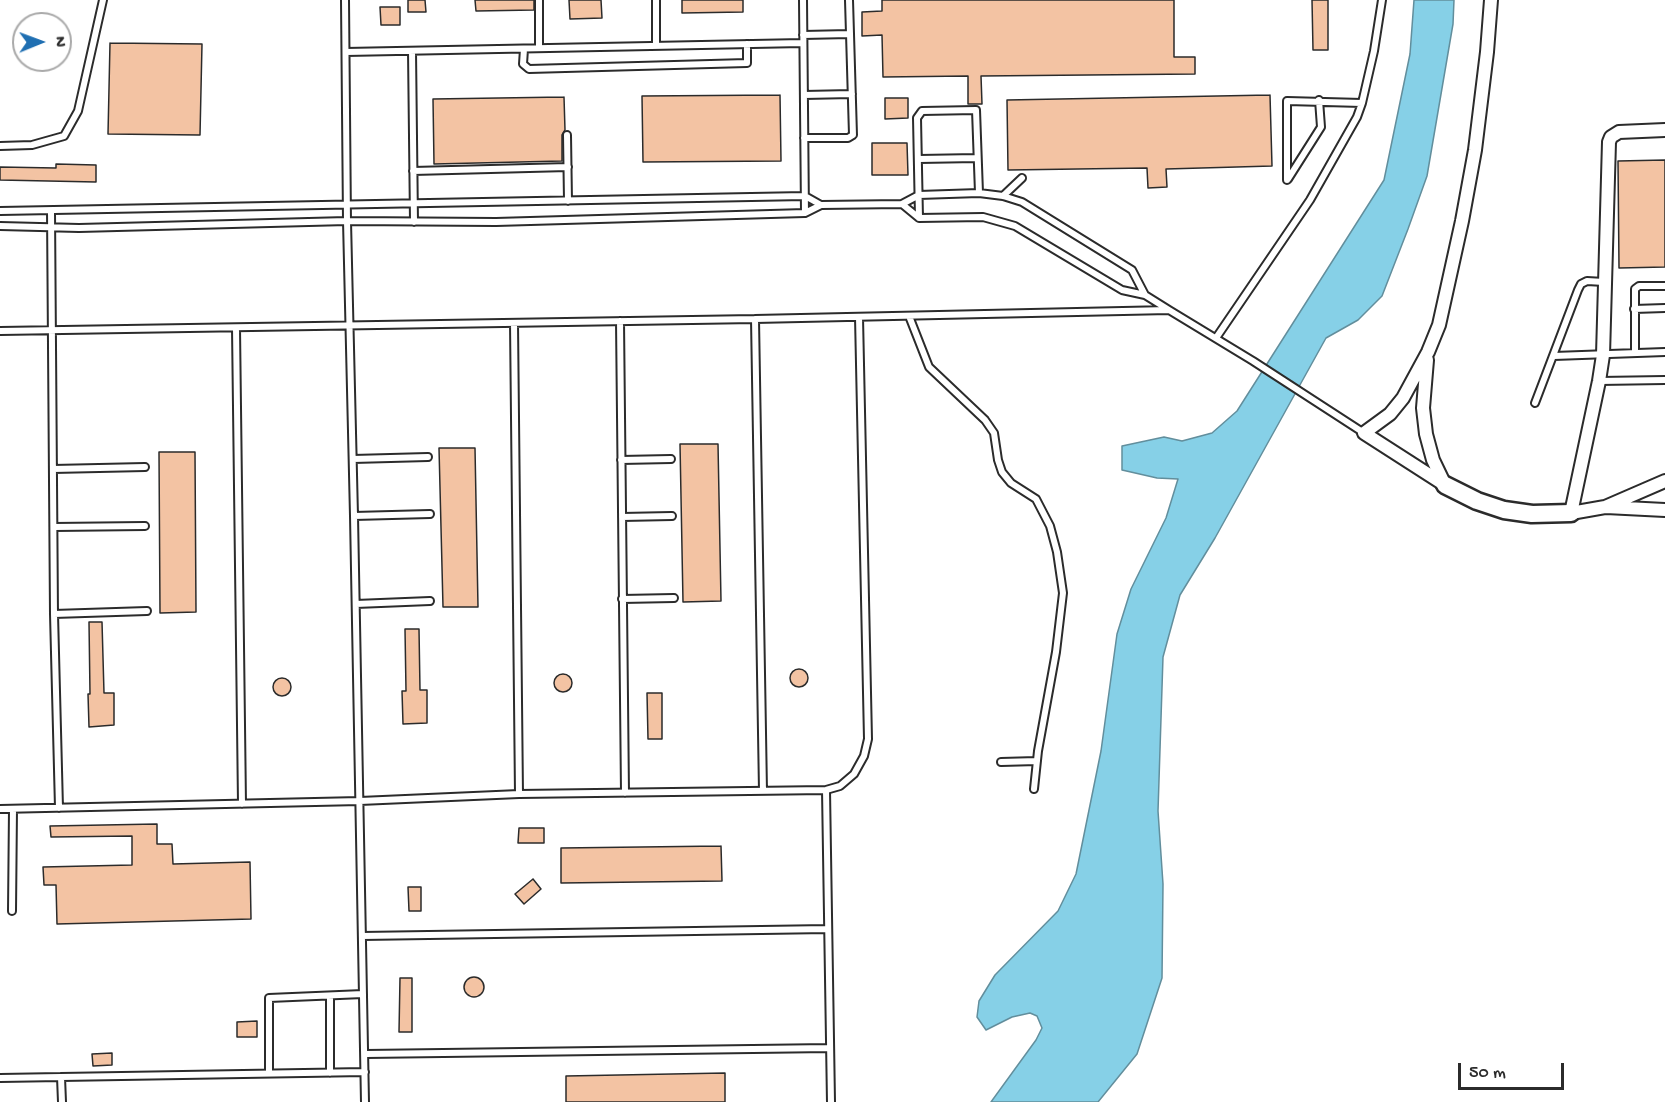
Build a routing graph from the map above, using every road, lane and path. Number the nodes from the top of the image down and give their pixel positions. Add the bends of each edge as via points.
1 (103, 0) edge
2 (345, 0) edge
3 (539, 0) edge
4 (656, 0) edge
5 (803, 0) edge
6 (849, 0) edge
7 (1382, 0) edge
8 (1491, 0) edge
9 (850, 34) junction
10 (803, 35) junction
11 (803, 43) junction
12 (747, 44) junction
13 (656, 46) junction
14 (539, 48) junction
15 (524, 49) junction
16 (412, 51) junction
17 (346, 52) junction
18 (852, 94) junction
19 (804, 95) junction
20 (1319, 100) junction
21 (1362, 103) junction
22 (1665, 130) edge
23 (567, 135) dead end
24 (804, 138) junction
25 (0, 147) edge
26 (978, 158) junction
27 (919, 159) junction
28 (568, 167) junction
29 (413, 171) junction
30 (1022, 178) dead end
31 (979, 193) junction
32 (919, 195) junction
33 (805, 196) junction
34 (1004, 196) junction
35 (568, 201) junction
36 (414, 203) junction
37 (346, 204) junction
38 (902, 204) junction
39 (821, 205) junction
40 (0, 211) edge
41 (51, 211) junction
42 (805, 213) junction
43 (919, 218) junction
44 (347, 222) junction
45 (414, 222) junction
46 (0, 226) edge
47 (51, 227) junction
48 (1604, 282) junction
49 (1665, 286) edge
50 (1145, 294) junction
51 (1665, 308) edge
52 (1634, 309) junction
53 (1169, 310) junction
54 (909, 316) junction
55 (859, 317) junction
56 (755, 319) junction
57 (620, 321) junction
58 (514, 323) junction
59 (350, 326) junction
60 (236, 328) junction
61 (52, 331) junction
62 (0, 332) edge
63 (1216, 338) junction
64 (1428, 352) junction
65 (1665, 352) edge
66 (1635, 353) junction
67 (1603, 355) junction
68 (1554, 356) junction
69 (1665, 380) edge
70 (1599, 381) junction
71 (1535, 403) dead end
72 (1364, 432) junction
73 (428, 457) dead end
74 (353, 459) junction
75 (671, 459) dead end
76 (621, 460) junction
77 (145, 466) dead end
78 (53, 469) junction
79 (1665, 481) edge
80 (1445, 484) junction
81 (1605, 507) junction
82 (1665, 510) edge
83 (1570, 513) junction
84 (430, 514) dead end
85 (354, 516) junction
86 (672, 516) dead end
87 (622, 517) junction
88 (145, 526) dead end
89 (54, 527) junction
90 (674, 598) dead end
91 (622, 599) junction
92 (430, 601) dead end
93 (356, 604) junction
94 (147, 611) dead end
95 (54, 614) junction
96 (1037, 761) junction
97 (1001, 762) dead end
98 (1034, 789) dead end
99 (826, 790) junction
100 (763, 791) junction
101 (625, 793) junction
102 (519, 794) junction
103 (360, 801) junction
104 (242, 804) junction
105 (59, 808) junction
106 (0, 809) edge
107 (14, 809) junction
108 (12, 911) dead end
109 (828, 929) junction
110 (362, 936) junction
111 (363, 994) junction
112 (330, 996) junction
113 (830, 1048) junction
114 (366, 1054) junction
115 (365, 1071) junction
116 (268, 1073) junction
117 (330, 1073) junction
118 (61, 1077) junction
119 (0, 1078) edge
120 (62, 1102) edge
121 (365, 1102) edge
122 (831, 1102) edge

1 - 25 lane via 78,111 64,136 32,145
2 - 17 lane
3 - 14 lane
4 - 13 lane
5 - 10 lane
6 - 9 lane
7 - 21 lane
8 - 64 street via 1478,128 1462,221 1439,325
9 - 10 lane
9 - 18 lane
10 - 11 lane
11 - 12 lane
11 - 19 lane
12 - 13 lane
12 - 15 lane via 747,63 529,69 524,64
13 - 14 lane
14 - 15 lane
15 - 16 lane
16 - 17 lane
16 - 29 lane
17 - 37 lane
18 - 19 lane
18 - 24 lane via 852,137
19 - 24 lane
20 - 20 lane via 1321,127 1287,180 1287,101
20 - 21 lane
21 - 63 lane via 1310,200
22 - 48 street via 1619,132 1609,142
23 - 28 lane
24 - 33 lane
26 - 27 lane
26 - 27 lane via 976,110 966,110 918,114
26 - 31 lane
27 - 32 lane
28 - 29 lane
28 - 35 lane
29 - 36 lane
30 - 34 lane
31 - 32 lane
31 - 34 lane
32 - 38 lane
32 - 43 lane
33 - 35 lane
33 - 39 lane
33 - 42 lane
34 - 50 lane via 1022,202 1132,270
35 - 36 lane
36 - 37 lane
36 - 45 lane
37 - 41 lane
37 - 44 lane
38 - 39 lane
38 - 43 lane
39 - 42 lane
40 - 41 lane
41 - 47 lane
42 - 45 lane
43 - 50 lane via 983,218 1015,226 1122,290
44 - 45 lane
44 - 47 lane
44 - 59 lane
46 - 47 lane
47 - 61 lane
48 - 67 street
48 - 68 lane via 1581,284
49 - 52 lane via 1639,286 1635,289
50 - 53 lane
51 - 52 lane
52 - 66 lane
53 - 54 lane
53 - 63 lane
54 - 55 lane
54 - 96 lane via 929,367 985,420 994,433 1002,472 1011,483 1036,499 1050,526 1063,593
55 - 56 lane
55 - 99 lane via 868,739 854,774 840,786
56 - 57 lane
56 - 100 lane
57 - 58 lane
57 - 76 lane
58 - 59 lane
58 - 102 lane
59 - 60 lane
59 - 74 lane
60 - 61 lane
60 - 104 lane
61 - 62 lane
61 - 78 lane
63 - 72 lane
64 - 72 street via 1403,398 1390,414
64 - 80 street via 1423,408 1426,435
65 - 66 lane
66 - 67 lane
67 - 68 lane
67 - 70 street
68 - 71 lane
69 - 70 lane
70 - 83 street
72 - 80 street
73 - 74 lane
74 - 85 lane
75 - 76 lane
76 - 87 lane
77 - 78 lane
78 - 89 lane
79 - 81 street
80 - 83 street via 1504,510
81 - 82 street
81 - 83 street
84 - 85 lane
85 - 93 lane
86 - 87 lane
87 - 91 lane
88 - 89 lane
89 - 95 lane
90 - 91 lane
91 - 101 lane
92 - 93 lane
93 - 103 lane
94 - 95 lane
95 - 105 lane
96 - 97 lane
96 - 98 lane
99 - 100 lane
99 - 109 lane
100 - 101 lane
101 - 102 lane
102 - 103 lane
103 - 104 lane
103 - 110 lane
104 - 105 lane
105 - 107 lane
106 - 107 lane
107 - 108 lane
109 - 110 lane
109 - 113 lane
110 - 111 lane
111 - 112 lane
111 - 114 lane
112 - 116 lane via 269,998
112 - 117 lane
113 - 114 lane
113 - 122 lane
114 - 115 lane
115 - 117 lane
115 - 121 lane
116 - 117 lane
116 - 118 lane
118 - 119 lane
118 - 120 lane

